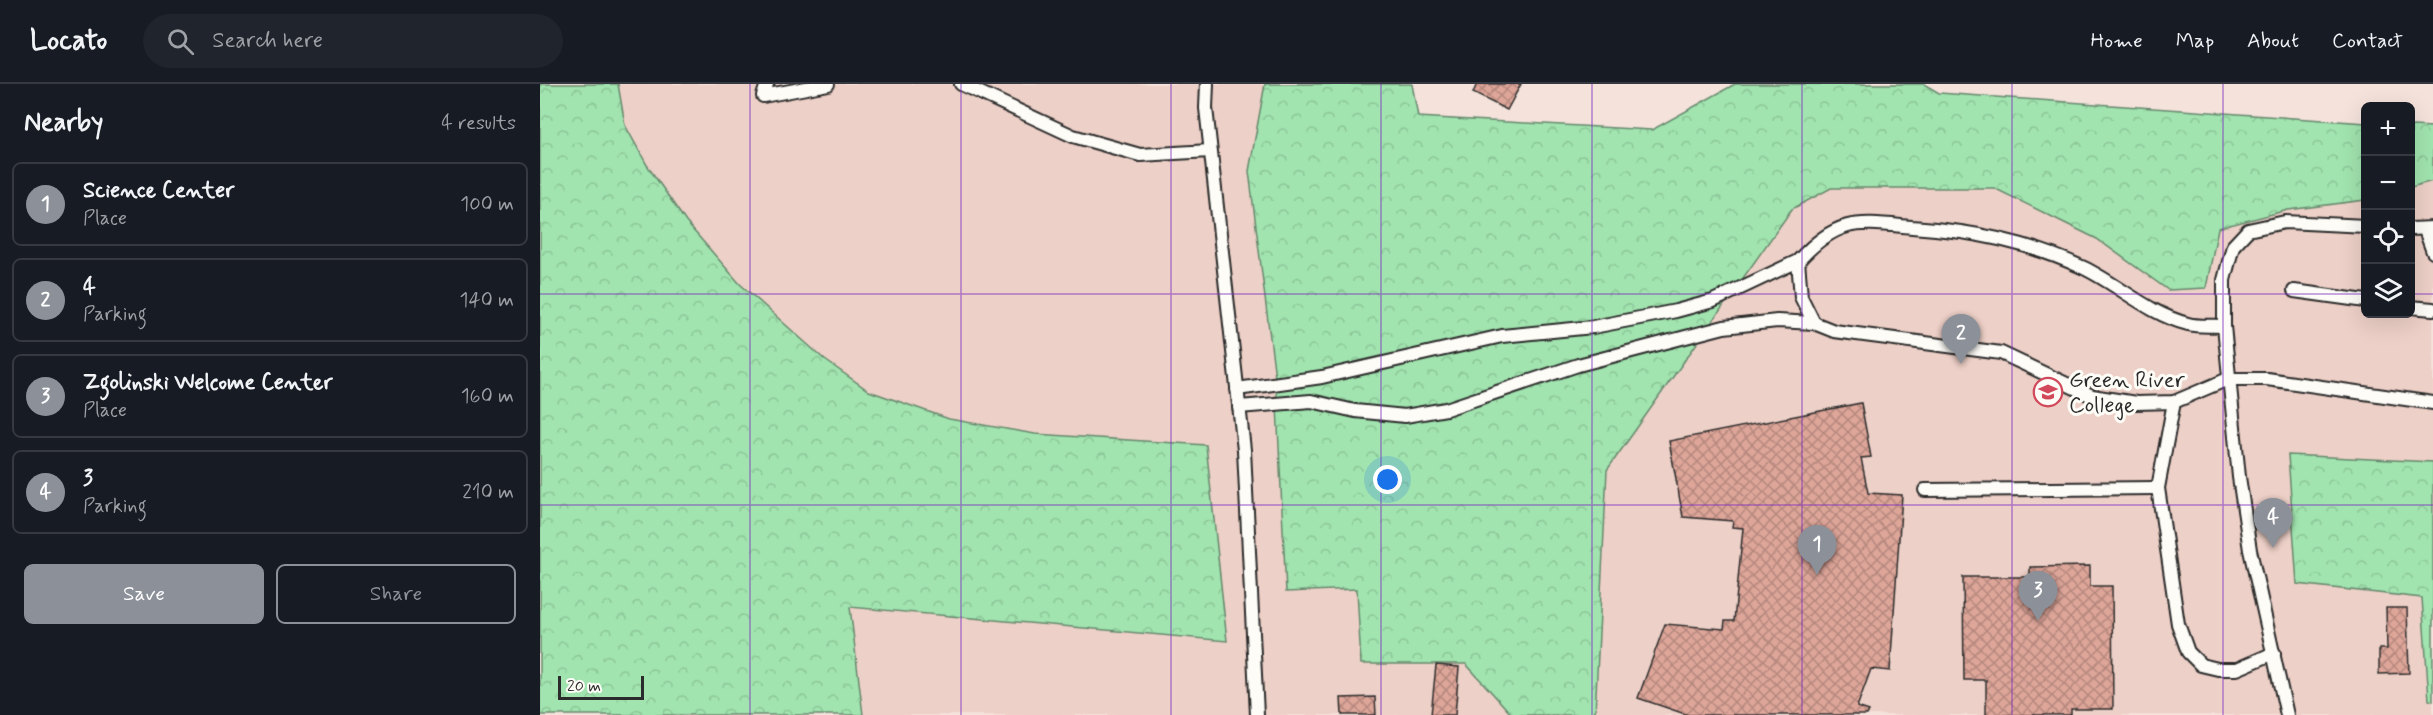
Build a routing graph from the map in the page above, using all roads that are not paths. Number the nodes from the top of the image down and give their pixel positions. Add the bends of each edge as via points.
1 (767, 84) edge
2 (828, 84) edge
3 (961, 84) edge
4 (1206, 84) edge
5 (1210, 151) junction
6 (2361, 226) edge
7 (2429, 229) edge
8 (2433, 252) edge
9 (1798, 261) junction
10 (2294, 291) dead end
11 (2361, 300) edge
12 (2415, 307) edge
13 (2433, 309) edge
14 (1814, 322) junction
15 (2224, 326) junction
16 (2228, 379) junction
17 (1237, 389) junction
18 (2174, 402) junction
19 (2433, 403) edge
20 (1239, 407) junction
21 (2158, 488) junction
22 (1925, 490) dead end
23 (2274, 653) junction
24 (1257, 715) edge
25 (2287, 715) edge

1 - 2 lane via 763,96
3 - 5 lane via 1073,136 1140,155
4 - 5 lane
5 - 17 lane
6 - 15 lane via 2285,222 2248,230 2233,246 2226,266
7 - 8 lane
9 - 14 lane via 1801,297
9 - 15 lane via 1831,231 1860,222 1950,229 2052,254 2167,317 2190,324
9 - 17 lane via 1713,302 1593,327 1502,336 1322,377
10 - 11 lane
12 - 13 lane
14 - 18 lane via 1834,331 2001,353 2092,396 2136,403
14 - 20 lane via 1777,321 1712,330 1578,365 1446,409 1405,416 1311,401
15 - 16 lane
16 - 18 lane
16 - 19 lane via 2267,379
16 - 23 lane via 2250,550
17 - 20 lane
18 - 21 lane
20 - 24 lane
21 - 22 lane
21 - 23 lane via 2178,624 2188,652 2201,665 2218,669 2237,669
23 - 25 lane

